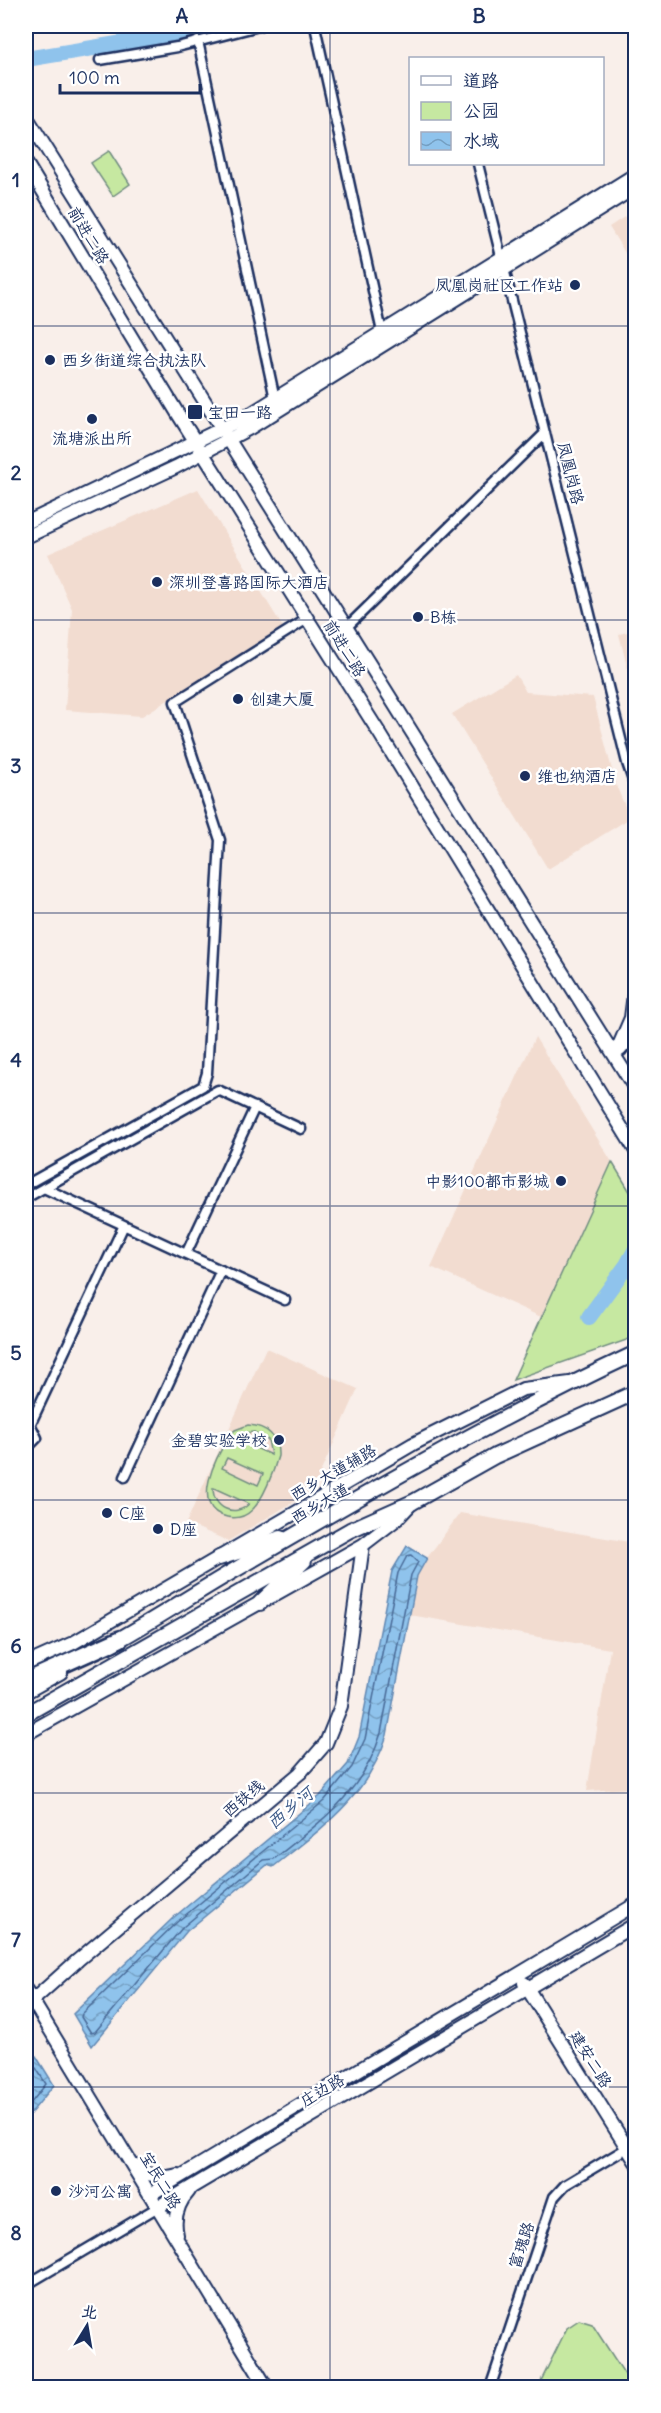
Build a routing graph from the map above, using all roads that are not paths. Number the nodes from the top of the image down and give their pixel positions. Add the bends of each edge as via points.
1 (259, 26) edge
2 (315, 26) edge
3 (198, 41) junction
4 (100, 60) dead end
5 (26, 116) edge
6 (26, 163) edge
7 (478, 165) edge
8 (636, 174) edge
9 (636, 187) edge
10 (503, 263) junction
11 (382, 332) junction
12 (275, 399) junction
13 (545, 433) junction
14 (225, 435) junction
15 (199, 448) junction
16 (26, 523) edge
17 (26, 537) edge
18 (307, 619) junction
19 (346, 628) junction
20 (636, 789) edge
21 (636, 978) edge
22 (636, 1030) edge
23 (615, 1055) junction
24 (636, 1090) edge
25 (255, 1107) junction
26 (301, 1129) dead end
27 (636, 1151) edge
28 (26, 1185) edge
29 (44, 1188) junction
30 (26, 1198) edge
31 (124, 1225) junction
32 (186, 1254) junction
33 (221, 1270) junction
34 (285, 1300) dead end
35 (636, 1353) edge
36 (572, 1383) junction
37 (636, 1392) edge
38 (26, 1416) edge
39 (30, 1425) junction
40 (26, 1449) edge
41 (125, 1477) dead end
42 (412, 1502) junction
43 (311, 1527) junction
44 (363, 1545) junction
45 (320, 1546) junction
46 (219, 1558) junction
47 (260, 1603) junction
48 (120, 1639) junction
49 (26, 1664) edge
50 (26, 1681) edge
51 (26, 1691) edge
52 (26, 1714) edge
53 (26, 1734) edge
54 (636, 1904) edge
55 (636, 1924) edge
56 (518, 1974) junction
57 (527, 1988) junction
58 (26, 1990) edge
59 (29, 2005) edge
60 (627, 2148) junction
61 (128, 2157) junction
62 (636, 2162) edge
63 (187, 2172) junction
64 (193, 2186) junction
65 (151, 2194) junction
66 (158, 2207) junction
67 (181, 2245) junction
68 (26, 2284) edge
69 (267, 2388) edge
70 (490, 2388) edge

1 - 3 street
2 - 11 street
3 - 4 street
3 - 12 street
5 - 14 main road, 前进二路
6 - 15 main road, 前进二路
7 - 10 street, 凤凰岗路
8 - 10 main road
9 - 10 main road
10 - 11 main road
10 - 13 street, 凤凰岗路
10 - 14 main road
11 - 12 main road
12 - 14 main road
13 - 19 street
13 - 20 street, 凤凰岗路
14 - 15 main road
14 - 19 main road, 前进二路
15 - 16 main road
15 - 17 main road via 78,514
15 - 18 main road, 前进二路
18 - 27 main road, 前进二路
18 - 28 street via 175,702 220,840 207,1073 203,1086
19 - 23 main road, 前进二路
21 - 23 main road via 631,1018
22 - 23 main road
23 - 24 main road, 前进二路
25 - 26 street
25 - 29 street via 218,1090
25 - 32 street
29 - 30 street
29 - 31 street
31 - 32 street
31 - 39 street
32 - 33 street
33 - 34 street
33 - 41 street
35 - 36 main road, 西乡大道
36 - 43 main road, 西乡大道
36 - 46 main road, 西乡大道辅路 via 523,1389 506,1396 413,1444
37 - 42 main road via 495,1456
38 - 39 street
39 - 40 street via 37,1438
42 - 44 main road
42 - 45 main road
43 - 46 main road
43 - 48 main road, 西乡大道
44 - 47 main road
44 - 59 main road, 西铁线 via 340,1706 321,1749 300,1773
45 - 47 main road
45 - 52 main road
46 - 49 main road, 西乡大道辅路 via 73,1643
47 - 53 main road
48 - 50 highway
48 - 51 main road, 西乡大道
54 - 56 main road, 庄边路
55 - 57 main road, 庄边路
56 - 57 main road, 建安二路
56 - 63 main road, 庄边路
57 - 60 main road, 建安二路
57 - 64 main road, 庄边路
58 - 59 main road, 宝民二路
59 - 61 main road, 宝民二路
60 - 62 main road, 建安二路
60 - 70 street, 富瑰路 via 566,2185 554,2197
61 - 63 main road via 148,2174 161,2178
61 - 65 main road, 宝民二路
63 - 65 main road, 庄边路
64 - 66 main road, 庄边路
64 - 67 main road via 177,2207 175,2219
65 - 66 main road, 宝民二路
66 - 67 main road, 宝民二路
66 - 68 street, 庄边路
67 - 69 main road, 宝民二路

